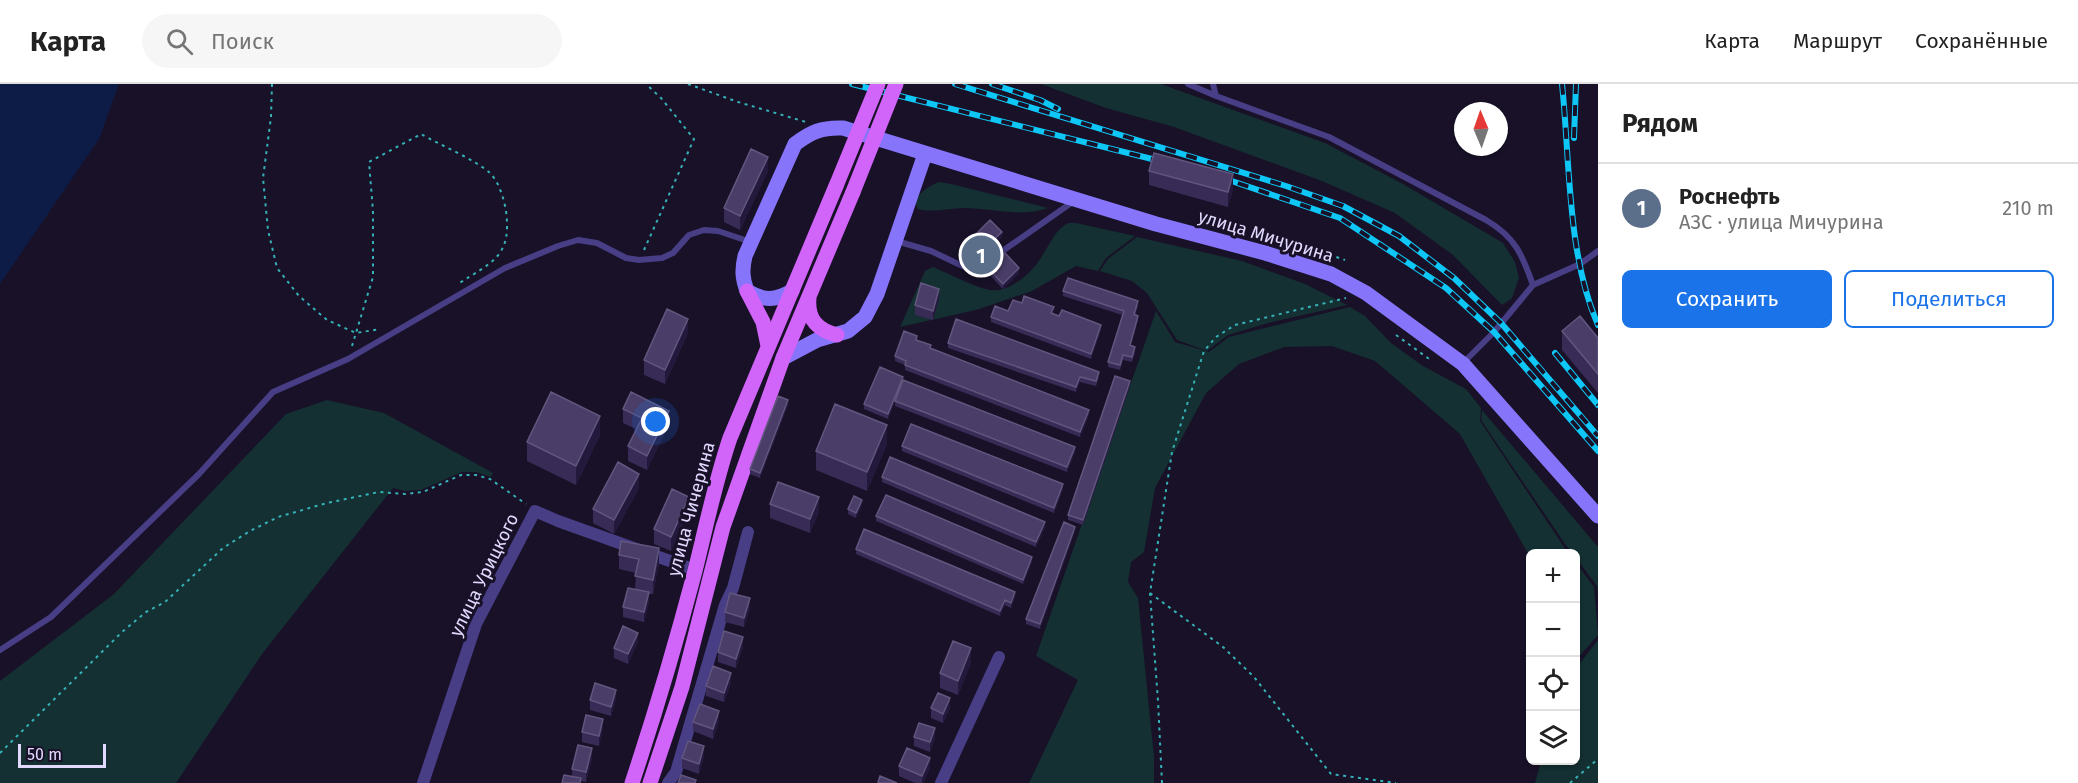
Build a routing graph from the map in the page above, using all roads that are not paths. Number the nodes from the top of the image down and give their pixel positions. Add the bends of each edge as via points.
1 (878, 84) edge
2 (896, 84) edge
3 (1188, 84) edge
4 (1213, 84) edge
5 (1216, 96) junction
6 (925, 154) junction
7 (1075, 200) junction
8 (895, 241) junction
9 (751, 242) junction
10 (1598, 251) edge
11 (1533, 285) junction
12 (747, 291) junction
13 (792, 291) junction
14 (810, 295) junction
15 (837, 334) junction
16 (769, 347) junction
17 (783, 358) junction
18 (1463, 364) junction
19 (1598, 516) edge
20 (748, 532) dead end
21 (695, 570) junction
22 (0, 650) edge
23 (999, 657) dead end
24 (423, 783) edge
25 (632, 783) edge
26 (650, 783) edge
27 (668, 783) edge
28 (941, 783) edge

1 - 13 main road, улица Чичерина, bridge
2 - 14 main road, улица Чичерина, bridge
3 - 5 lane
4 - 5 lane
5 - 11 lane via 1329,136 1502,230 1516,244
6 - 7 main road, улица Мичурина
6 - 8 main road
6 - 9 main road, улица Мичурина via 843,128 809,133 795,144
7 - 8 lane via 973,271 931,251
7 - 18 main road, улица Мичурина via 1331,274 1366,294
8 - 15 main road via 865,317
9 - 12 main road via 742,267
9 - 22 lane via 704,230 689,235 673,253 639,260 626,258 597,243 578,240 558,246 505,268 348,359 273,392 199,474 51,617
10 - 11 lane via 1580,264
11 - 18 lane
12 - 13 main road via 768,300
12 - 16 main road via 763,322
13 - 16 main road, улица Чичерина
14 - 15 main road via 808,311 814,324
14 - 17 main road, улица Чичерина
15 - 17 main road
16 - 21 main road, улица Чичерина via 718,473
17 - 26 main road, улица Чичерина via 723,526 682,687
18 - 19 main road, улица Мичурина
20 - 27 street via 676,772
21 - 24 street, улица Урицкого via 535,510 476,624
21 - 25 main road, улица Чичерина
23 - 28 street

